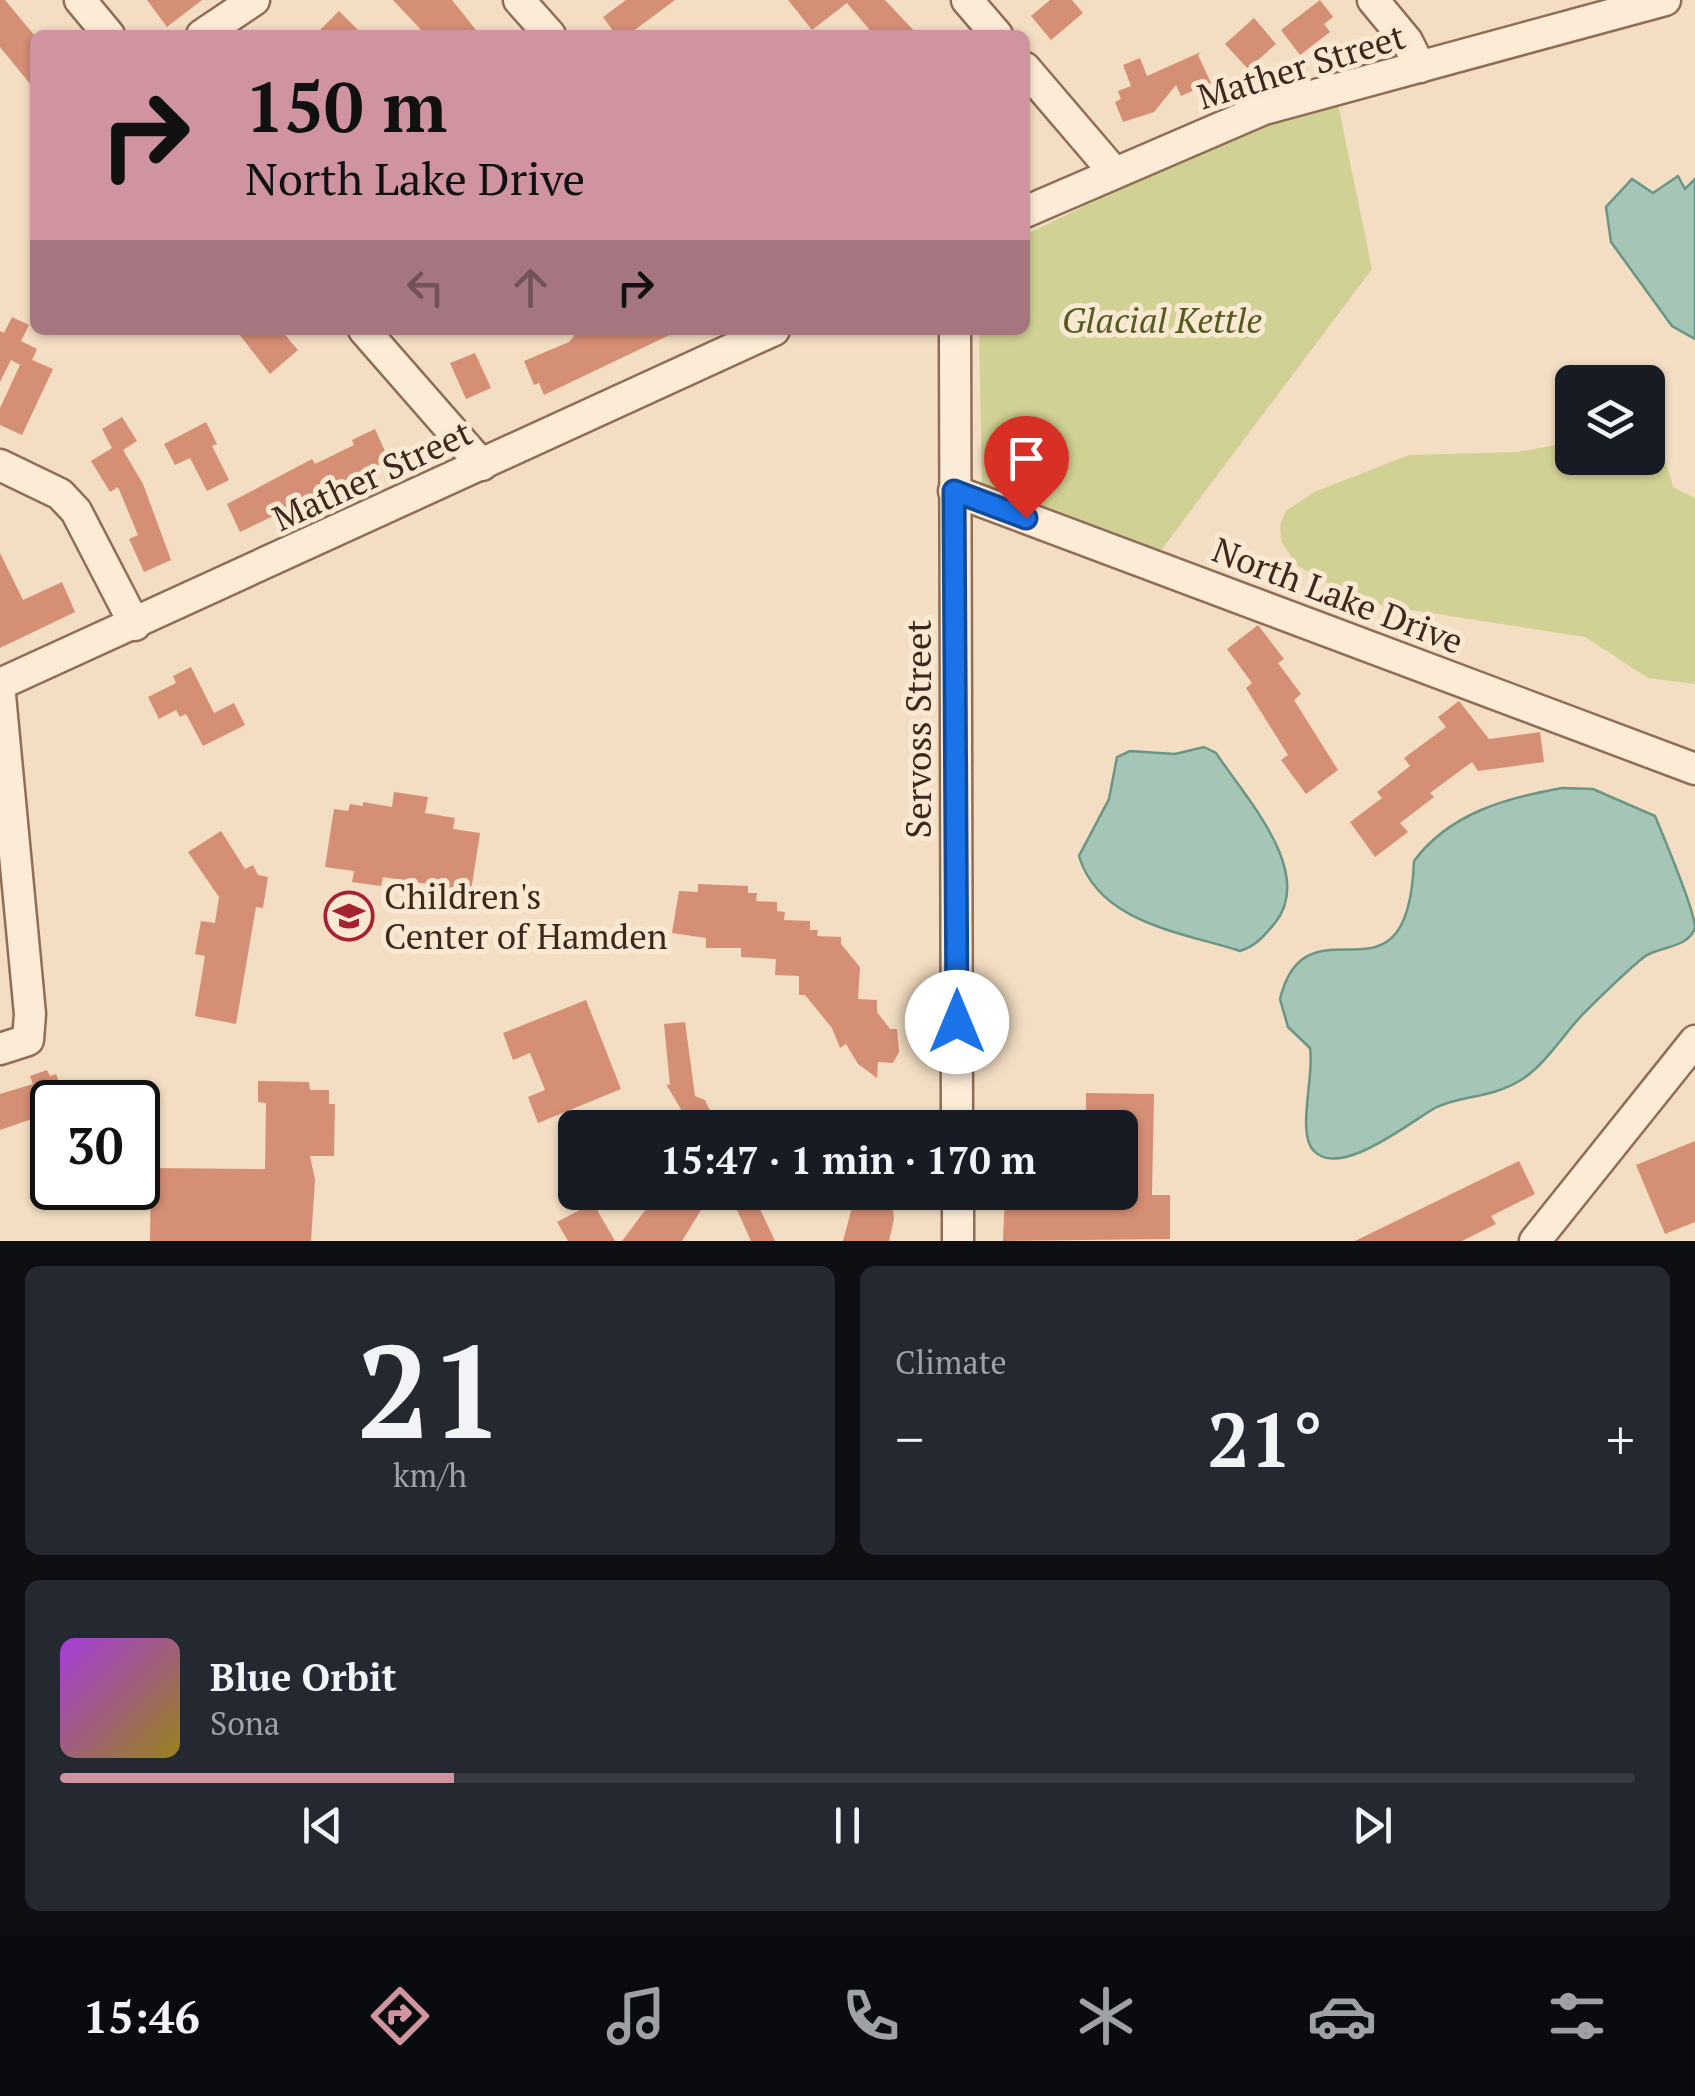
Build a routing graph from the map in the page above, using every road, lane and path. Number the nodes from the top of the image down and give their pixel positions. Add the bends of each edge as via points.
1 (80, 0) edge
2 (254, 0) edge
3 (519, 0) edge
4 (967, 0) edge
5 (1373, 0) edge
6 (1665, 0) edge
7 (105, 30) edge
8 (209, 30) edge
9 (546, 30) edge
10 (993, 30) edge
11 (1420, 68) junction
12 (1030, 74) edge
13 (1112, 172) junction
14 (1030, 210) edge
15 (368, 335) edge
16 (763, 335) edge
17 (955, 335) edge
18 (0, 465) edge
19 (482, 466) junction
20 (954, 491) junction
21 (135, 625) junction
22 (0, 684) edge
23 (0, 695) edge
24 (1695, 769) edge
25 (1695, 1041) edge
26 (14, 1044) edge
27 (958, 1110) edge
28 (958, 1210) edge
29 (958, 1241) edge
30 (1536, 1241) edge

1 - 7 street
2 - 8 street
3 - 9 street
4 - 10 street
5 - 11 street
6 - 11 street, Mather Street
11 - 13 street, Mather Street via 1264,109
12 - 13 street
13 - 14 street, Mather Street
15 - 19 street
16 - 19 street, Mather Street
17 - 20 street, Servoss Street
18 - 21 street via 60,494 76,511
19 - 21 street, Mather Street
20 - 24 street, North Lake Drive
20 - 27 street, Servoss Street
21 - 22 street, Mather Street
23 - 26 street via 30,1014
25 - 30 street
28 - 29 street

